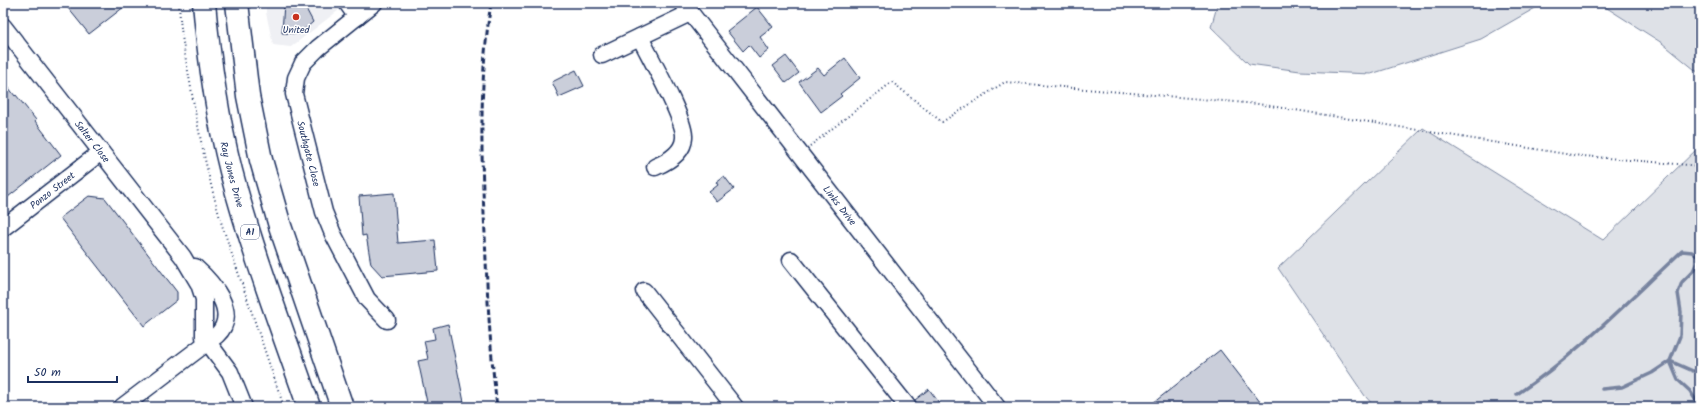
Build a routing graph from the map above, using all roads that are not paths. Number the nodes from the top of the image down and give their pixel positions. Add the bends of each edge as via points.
1 (204, 3) edge
2 (237, 3) edge
3 (347, 3) edge
4 (365, 8) edge
5 (686, 8) edge
6 (3, 26) edge
7 (640, 37) junction
8 (602, 55) dead end
9 (101, 152) junction
10 (655, 167) dead end
11 (3, 228) edge
12 (791, 260) dead end
13 (644, 291) dead end
14 (387, 320) dead end
15 (206, 341) junction
16 (122, 407) edge
17 (244, 407) edge
18 (309, 407) edge
19 (342, 407) edge
20 (735, 407) edge
21 (908, 407) edge
22 (997, 407) edge

1 - 18 highway, Ray Jones Drive / A1 via 213,80 232,171 253,244
2 - 19 highway via 248,96 261,160 280,226
3 - 4 street
4 - 14 street, Southgate Close via 303,63 296,78 294,94 324,212 333,234 367,299
5 - 7 street
5 - 22 street, Links Drive
6 - 9 street, Salter Close
7 - 8 street
7 - 10 street via 681,120 684,138 682,148
9 - 11 street, Ponzo Street
9 - 15 street, Salter Close via 183,257 220,296 226,317 222,328
12 - 21 street
13 - 20 street
15 - 16 street, Salter Close
15 - 17 street via 230,372

